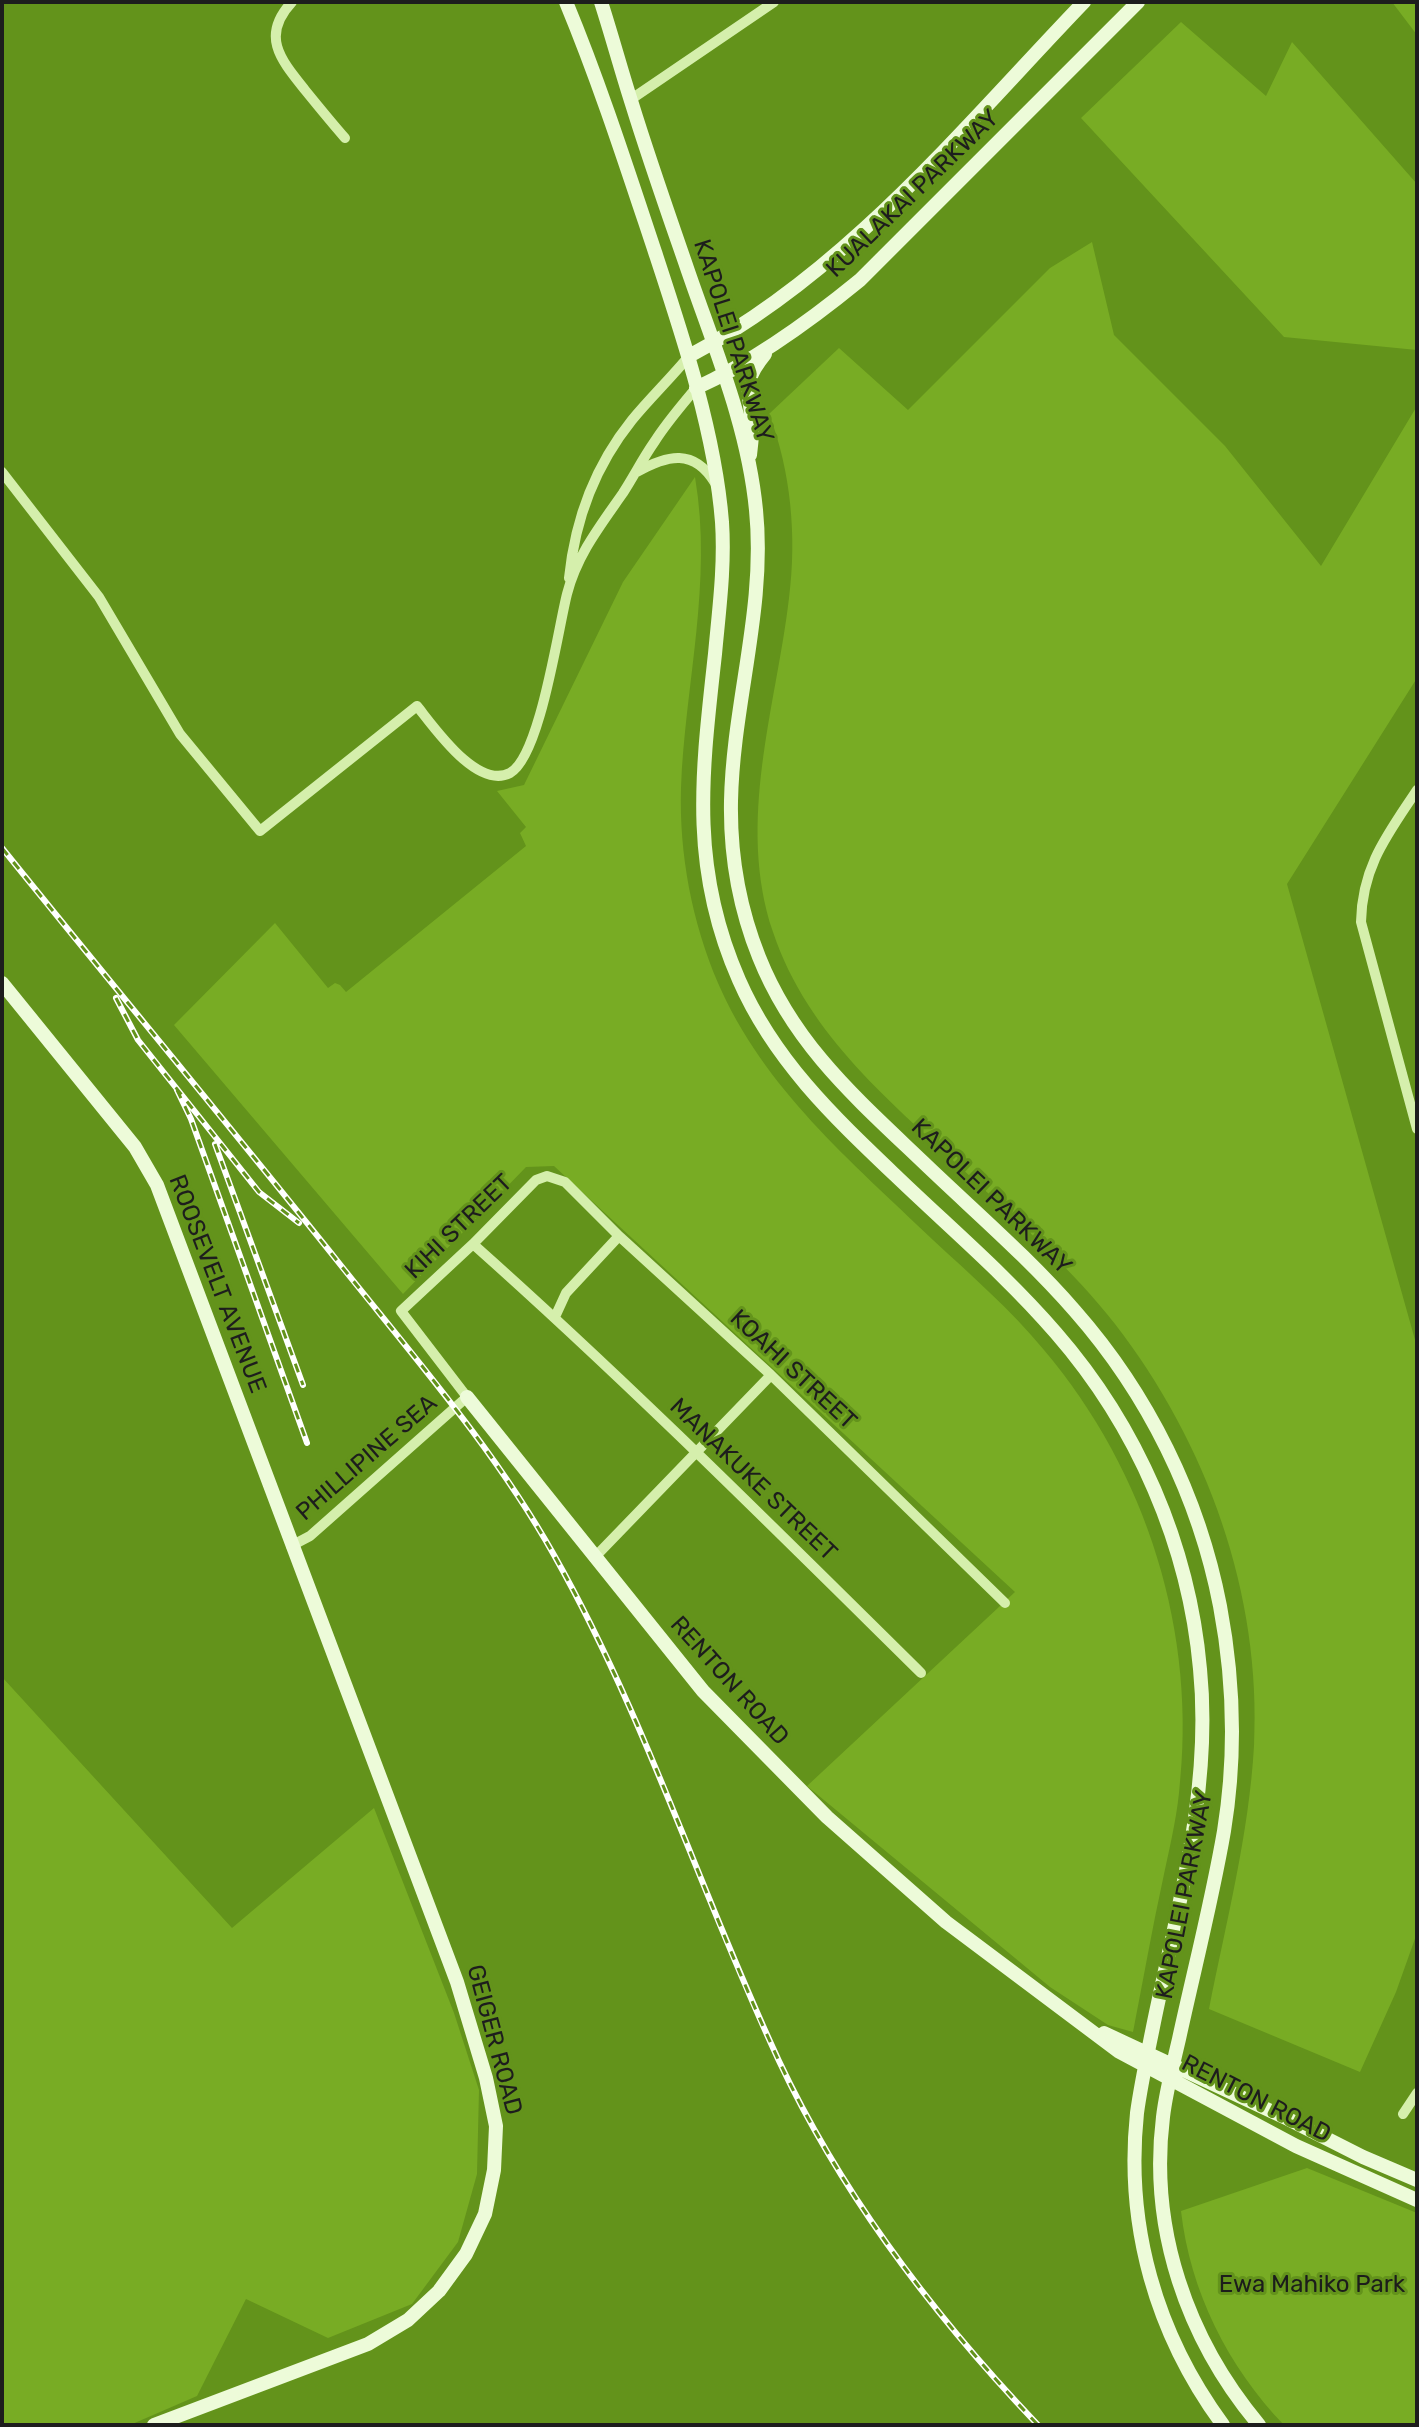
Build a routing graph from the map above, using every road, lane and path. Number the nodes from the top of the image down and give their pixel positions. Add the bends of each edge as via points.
1 (292, 2) edge
2 (566, 2) edge
3 (601, 2) edge
4 (774, 2) edge
5 (1084, 2) edge
6 (1138, 2) edge
7 (630, 100) junction
8 (345, 138) dead end
9 (776, 341) junction
10 (712, 344) junction
11 (689, 356) junction
12 (725, 375) junction
13 (696, 388) junction
14 (749, 464) junction
15 (2, 472) edge
16 (635, 473) junction
17 (717, 486) junction
18 (568, 591) junction
19 (1417, 790) edge
20 (2, 983) edge
21 (1417, 1129) edge
22 (547, 1176) joint
23 (619, 1236) junction
24 (473, 1244) junction
25 (401, 1311) joint
26 (555, 1317) junction
27 (771, 1375) junction
28 (467, 1397) junction
29 (697, 1452) junction
30 (291, 1546) junction
31 (594, 1558) junction
32 (1005, 1603) dead end
33 (921, 1673) dead end
34 (1147, 2059) junction
35 (1172, 2072) junction
36 (1417, 2093) edge
37 (1403, 2114) dead end
38 (1288, 2119) junction
39 (1280, 2138) junction
40 (1417, 2180) edge
41 (1417, 2200) edge
42 (154, 2425) edge
43 (1223, 2425) edge
44 (1259, 2425) edge

1 - 8 street via 277,31 278,55
2 - 11 main road, KAPOLEI PARKWAY via 596,72
3 - 7 main road, KAPOLEI PARKWAY
4 - 7 street
5 - 10 main road, KUALAKAI PARKWAY via 839,252
6 - 9 main road, KUALAKAI PARKWAY via 868,272
7 - 10 main road, KAPOLEI PARKWAY
9 - 12 main road, KUALAKAI PARKWAY
9 - 14 main road via 750,372
10 - 11 main road, KUALAKAI PARKWAY
10 - 12 main road, KAPOLEI PARKWAY
11 - 13 main road, KAPOLEI PARKWAY
11 - 18 street via 631,422 598,473 577,526
12 - 13 main road, KUALAKAI PARKWAY
12 - 14 main road, KAPOLEI PARKWAY
13 - 16 street
13 - 17 main road, KAPOLEI PARKWAY
14 - 35 main road, KAPOLEI PARKWAY via 758,555 731,821 739,893 761,962 793,1024 836,1079 1046,1280 1115,1361 1175,1465 1215,1581 1230,1672 1229,1796
15 - 18 street via 99,597 180,734 260,831 417,706 478,770 496,776 514,770 541,711
16 - 17 street via 661,460 682,458 703,468
16 - 18 street via 591,536
17 - 34 main road, KAPOLEI PARKWAY via 723,570 702,820 712,897 735,971 769,1037 814,1096 1036,1310 1078,1359 1146,1469 1179,1558 1198,1645 1202,1764 1190,1852
19 - 21 street via 1376,853 1361,908 1363,936
20 - 30 main road, ROOSEVELT AVENUE via 151,1173
22 - 23 street, KOAHI STREET via 565,1182
22 - 24 street, KIHI STREET via 536,1180
23 - 26 street via 566,1293
23 - 27 street, KOAHI STREET
24 - 25 street, KIHI STREET
24 - 26 street, MANAKUKE STREET
25 - 28 street, RENTON ROAD
26 - 29 street, MANAKUKE STREET
27 - 29 street
27 - 32 street, KOAHI STREET
28 - 30 street, PHILLIPINE SEA via 310,1536
28 - 31 main road, RENTON ROAD
29 - 31 street
29 - 33 street, MANAKUKE STREET
30 - 42 main road, GEIGER ROAD via 457,1982 496,2126 494,2170 485,2214 466,2254 439,2291 408,2320 368,2344
31 - 34 main road, RENTON ROAD via 703,1691 827,1817 946,1922 1118,2051
34 - 35 main road, RENTON ROAD
34 - 43 main road, KAPOLEI PARKWAY via 1134,2168 1143,2251 1178,2354
35 - 38 main road, RENTON ROAD
35 - 39 main road, RENTON ROAD via 1214,2104
35 - 44 main road, KAPOLEI PARKWAY via 1160,2168 1175,2269 1203,2342
36 - 37 street
38 - 39 main road
38 - 40 main road, RENTON ROAD
39 - 41 main road, RENTON ROAD

